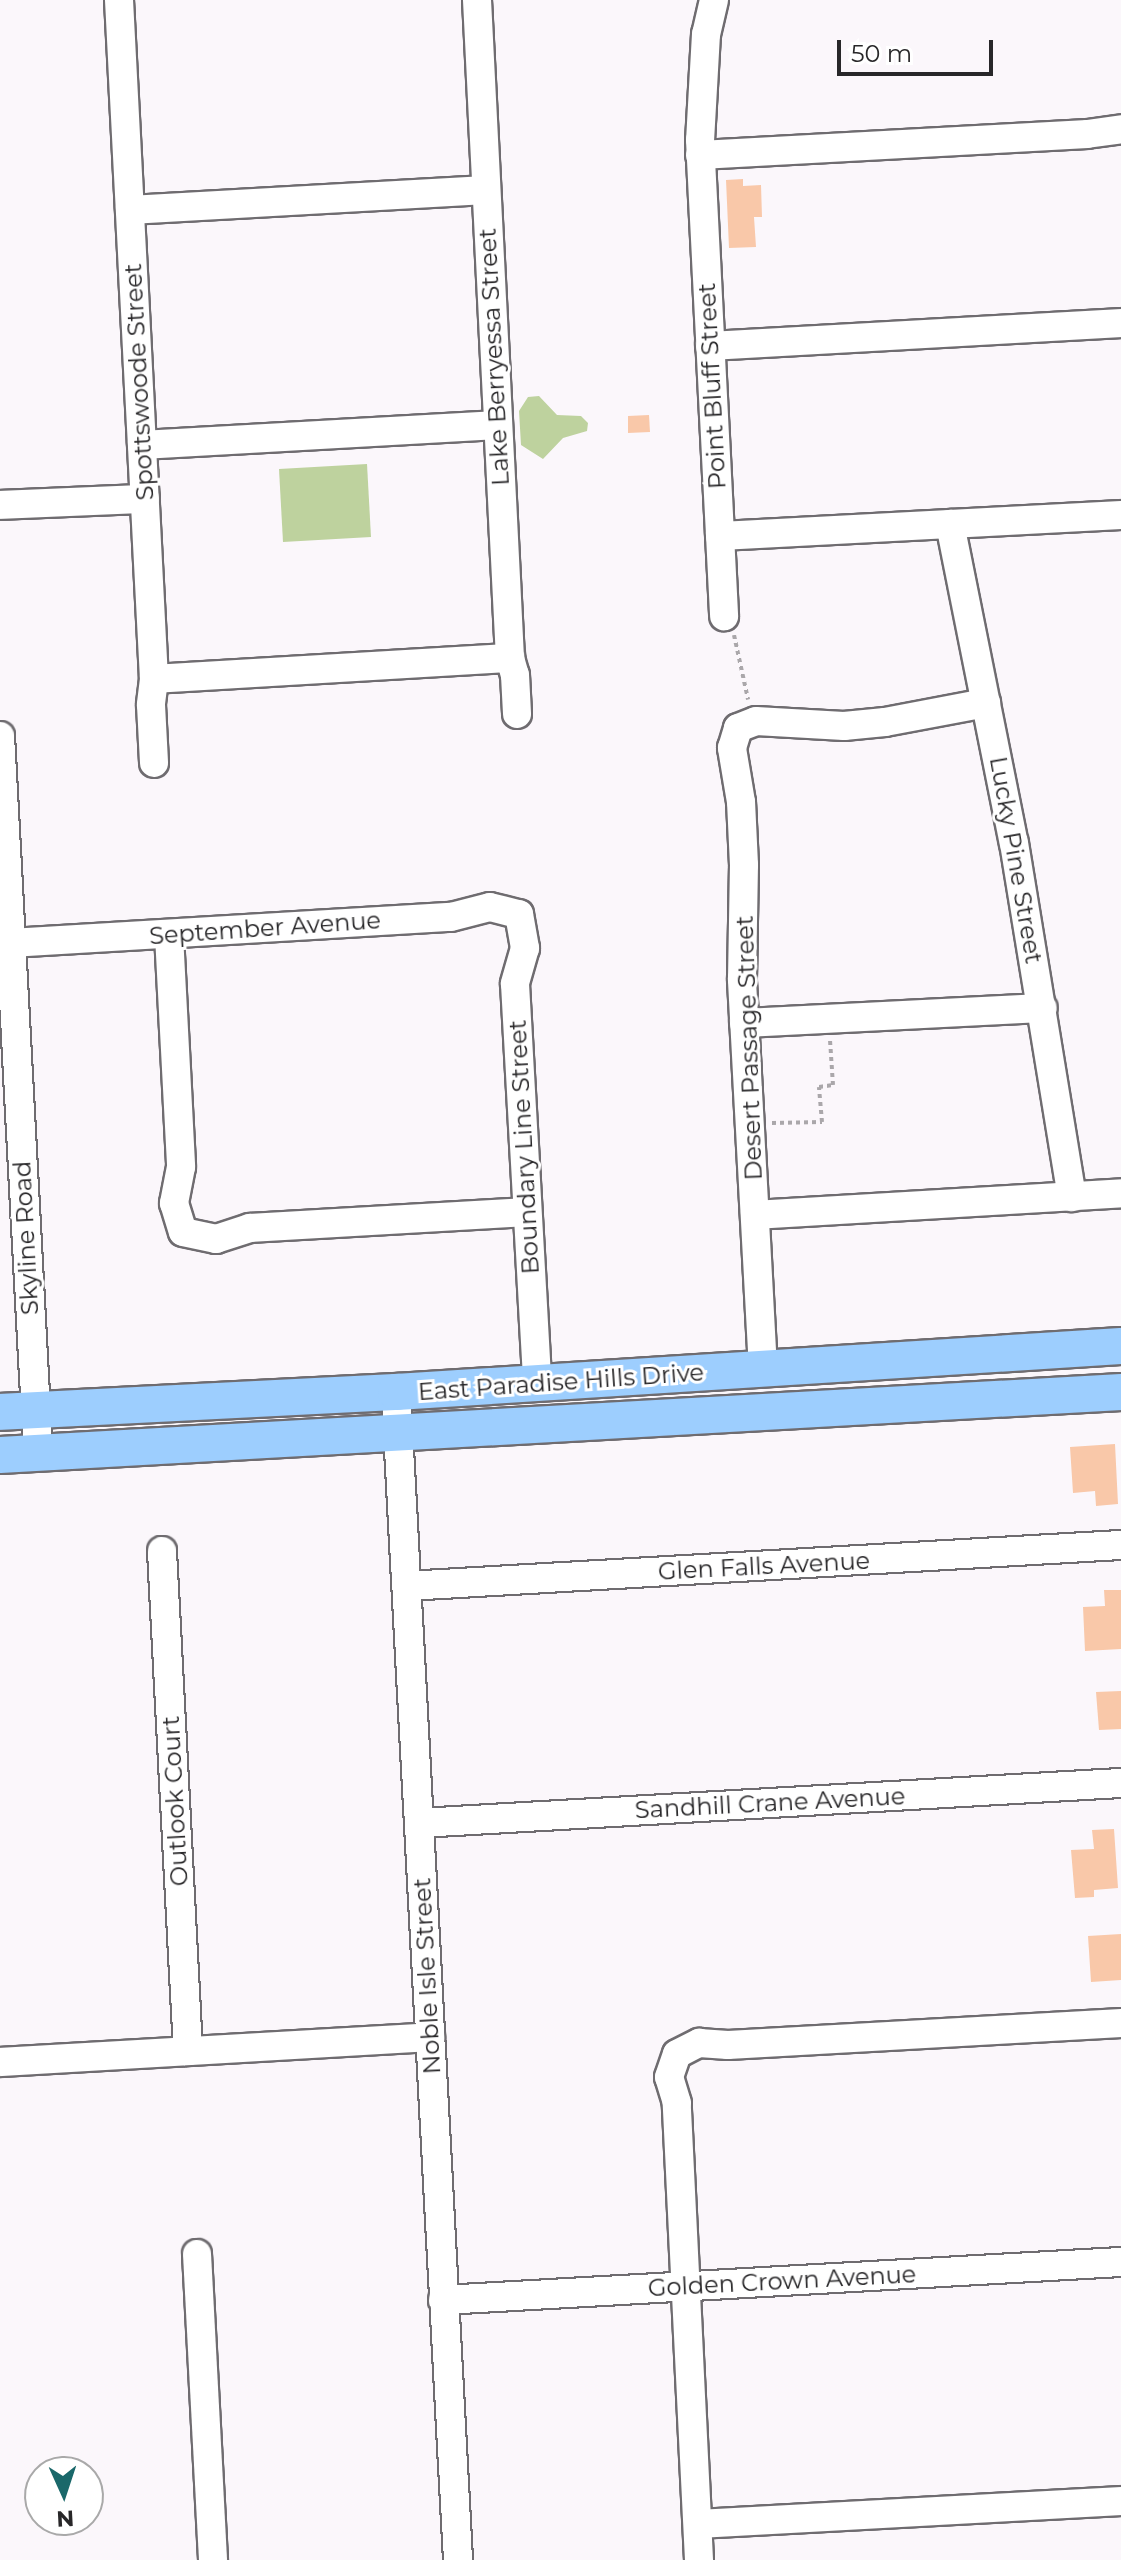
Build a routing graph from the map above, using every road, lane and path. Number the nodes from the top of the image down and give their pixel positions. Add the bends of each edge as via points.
1 (119, 0) edge
2 (477, 0) edge
3 (714, 0) edge
4 (1121, 129) edge
5 (700, 155) junction
6 (485, 190) junction
7 (130, 210) junction
8 (1121, 323) edge
9 (710, 346) junction
10 (497, 425) junction
11 (142, 445) junction
12 (145, 499) junction
13 (0, 505) edge
14 (1121, 515) edge
15 (950, 524) junction
16 (720, 536) junction
17 (728, 620) joint
18 (510, 658) junction
19 (154, 679) junction
20 (748, 699) dead end
21 (986, 703) junction
22 (517, 714) dead end
23 (0, 736) edge
24 (154, 763) dead end
25 (519, 914) joint
26 (169, 935) junction
27 (10, 943) junction
28 (1043, 1008) junction
29 (744, 1023) junction
30 (829, 1030) dead end
31 (762, 1124) dead end
32 (1121, 1193) edge
33 (1072, 1197) junction
34 (527, 1212) junction
35 (755, 1215) junction
36 (1121, 1346) edge
37 (763, 1369) junction
38 (537, 1382) junction
39 (396, 1392) junction
40 (1121, 1392) edge
41 (36, 1410) junction
42 (0, 1412) edge
43 (399, 1433) junction
44 (38, 1451) junction
45 (0, 1455) edge
46 (1121, 1545) edge
47 (162, 1551) dead end
48 (407, 1586) junction
49 (1121, 1783) edge
50 (420, 1823) junction
51 (1121, 2023) edge
52 (430, 2037) junction
53 (188, 2051) junction
54 (0, 2062) edge
55 (197, 2254) dead end
56 (1121, 2262) edge
57 (687, 2286) junction
58 (443, 2300) junction
59 (1121, 2501) edge
60 (698, 2524) junction
61 (213, 2560) edge
62 (458, 2560) edge
63 (699, 2560) edge

1 - 7 street, Spottswoode Street
2 - 6 street, Lake Berryessa Street
3 - 5 street, Point Bluff Street via 706,34
4 - 5 street
5 - 9 street, Point Bluff Street
6 - 7 street
6 - 10 street, Lake Berryessa Street
7 - 11 street, Spottswoode Street
8 - 9 street
9 - 16 street, Point Bluff Street
10 - 11 street
10 - 18 street, Lake Berryessa Street
11 - 12 street, Spottswoode Street
12 - 13 street
12 - 19 street, Spottswoode Street
14 - 15 street
15 - 16 street
15 - 21 street, Lucky Pine Street
16 - 17 street, Point Bluff Street
17 - 20 path
18 - 19 street
18 - 22 street, Lake Berryessa Street
19 - 24 street, Spottswoode Street
21 - 28 street, Lucky Pine Street
21 - 29 street, Desert Passage Street via 885,722 844,726 756,721 738,728 732,748 744,865
23 - 27 street, Skyline Road
25 - 26 street, September Avenue via 490,907 451,917
25 - 34 street, Boundary Line Street via 525,948 515,984
26 - 27 street, September Avenue
26 - 34 street via 181,1167 174,1203 183,1232 216,1239 250,1228
27 - 41 street, Skyline Road
28 - 29 street
28 - 33 street, Lucky Pine Street
29 - 35 street, Desert Passage Street
30 - 31 path via 833,1085 819,1087 822,1122
32 - 33 street
33 - 35 street
34 - 38 street, Boundary Line Street
35 - 37 street, Desert Passage Street
36 - 37 main road, East Paradise Hills Drive
37 - 38 main road, East Paradise Hills Drive
38 - 39 main road, East Paradise Hills Drive
39 - 41 main road, East Paradise Hills Drive
39 - 43 street, Noble Isle Street
40 - 43 main road, East Paradise Hills Drive
41 - 42 main road, East Paradise Hills Drive
41 - 44 street, Skyline Road
43 - 44 main road, East Paradise Hills Drive
43 - 48 street, Noble Isle Street
44 - 45 main road, East Paradise Hills Drive
46 - 48 street, Glen Falls Avenue
47 - 53 street, Outlook Court
48 - 50 street, Noble Isle Street
49 - 50 street, Sandhill Crane Avenue
50 - 52 street, Noble Isle Street
51 - 57 street via 699,2043 677,2054 669,2077 677,2103
52 - 53 street
52 - 58 street, Noble Isle Street
53 - 54 street
55 - 61 street
56 - 57 street, Golden Crown Avenue
57 - 58 street, Golden Crown Avenue
57 - 60 street
58 - 62 street, Noble Isle Street
59 - 60 street
60 - 63 street

